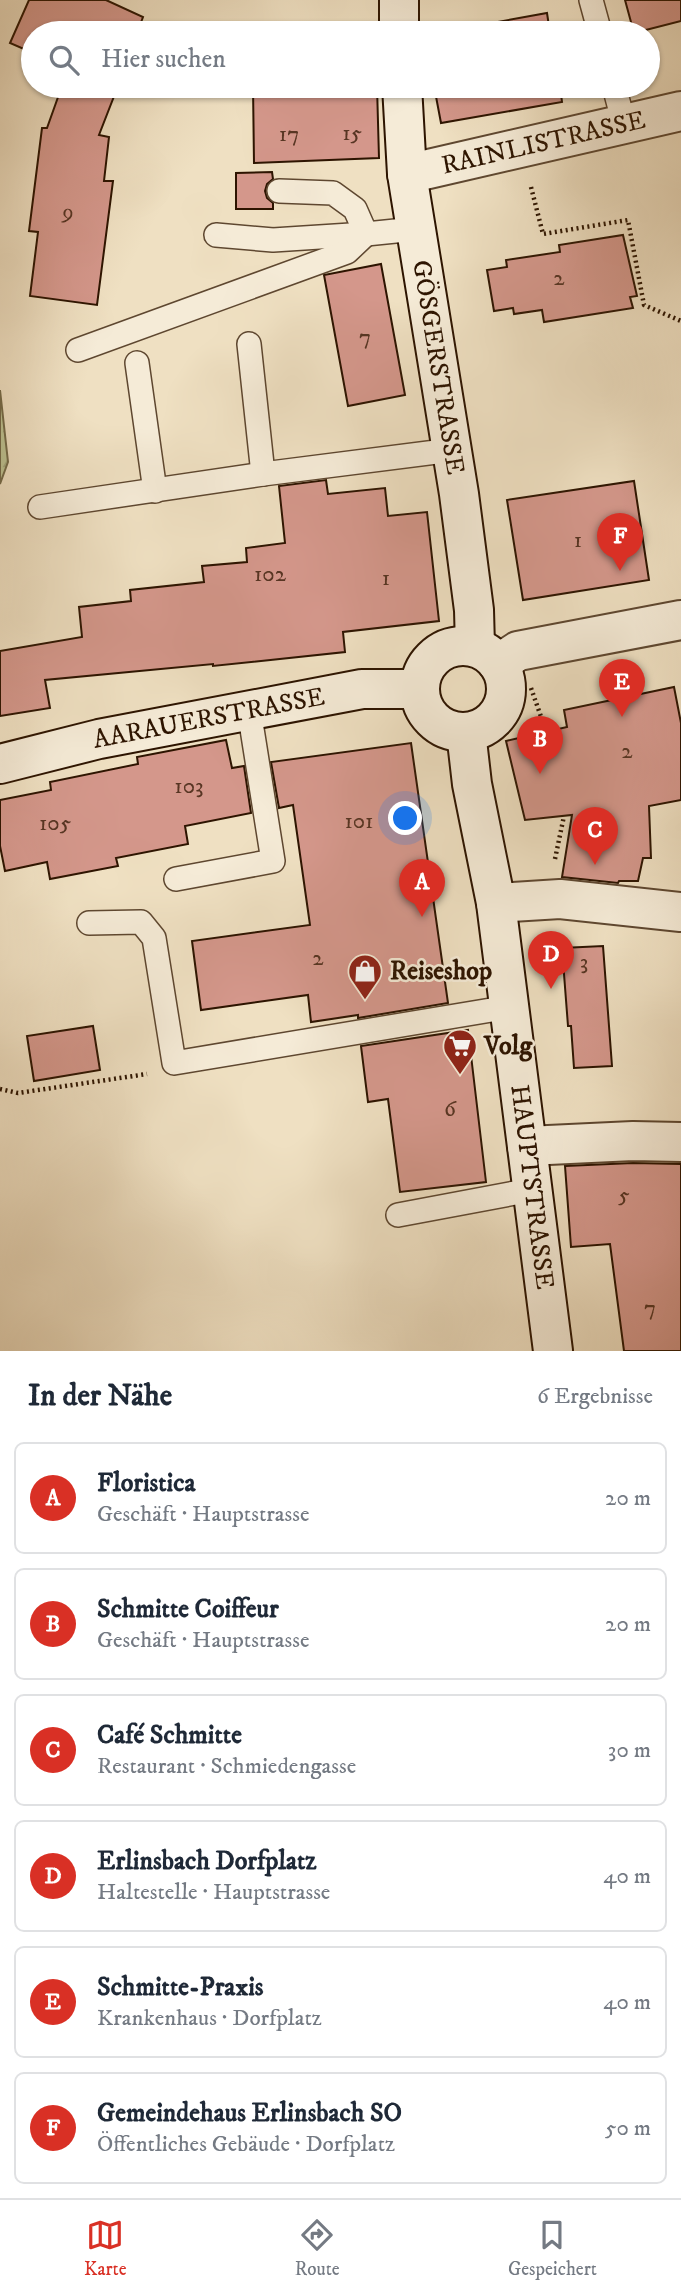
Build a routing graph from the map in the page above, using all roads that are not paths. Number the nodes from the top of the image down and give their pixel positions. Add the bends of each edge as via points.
1 (399, 0) edge
2 (591, 0) edge
3 (399, 21) edge
4 (597, 21) edge
5 (403, 98) edge
6 (617, 98) edge
7 (681, 111) edge
8 (624, 124) junction
9 (407, 174) junction
10 (279, 191) dead end
11 (415, 229) junction
12 (366, 234) junction
13 (216, 235) dead end
14 (249, 344) dead end
15 (78, 349) dead end
16 (137, 363) dead end
17 (452, 450) junction
18 (263, 474) junction
19 (155, 491) junction
20 (40, 508) dead end
21 (681, 620) edge
22 (486, 655) junction
23 (419, 689) junction
24 (249, 709) junction
25 (466, 732) junction
26 (0, 764) edge
27 (176, 879) dead end
28 (496, 903) junction
29 (681, 912) edge
30 (89, 923) dead end
31 (509, 1007) junction
32 (681, 1142) edge
33 (527, 1146) junction
34 (531, 1189) junction
35 (398, 1215) dead end
36 (553, 1351) edge

1 - 3 main road
2 - 4 lane
5 - 9 main road, GÖSGERSTRASSE
6 - 8 lane
7 - 8 main road, RAINLISTRASSE
8 - 9 main road, RAINLISTRASSE
9 - 11 main road, GÖSGERSTRASSE
10 - 12 lane via 333,193 355,209
11 - 12 lane
11 - 17 main road, GÖSGERSTRASSE
12 - 13 lane via 273,240
12 - 15 lane via 347,252
14 - 18 lane
16 - 19 lane
17 - 18 lane
17 - 22 main road, GÖSGERSTRASSE via 474,610
18 - 19 lane
19 - 20 lane
21 - 22 main road
22 - 23 main road via 455,646 441,651 429,661
22 - 25 main road via 505,678 503,707 486,726
23 - 24 main road, AARAUERSTRASSE via 362,689
23 - 25 main road via 428,716 439,726
24 - 26 main road, AARAUERSTRASSE
24 - 27 lane via 273,861
25 - 28 main road, HAUPTSTRASSE
28 - 29 main road via 560,899
28 - 31 main road, HAUPTSTRASSE
30 - 31 lane via 141,922 154,938 174,1063
31 - 33 main road, HAUPTSTRASSE
32 - 33 main road
33 - 34 main road, HAUPTSTRASSE
34 - 35 lane
34 - 36 main road, HAUPTSTRASSE

